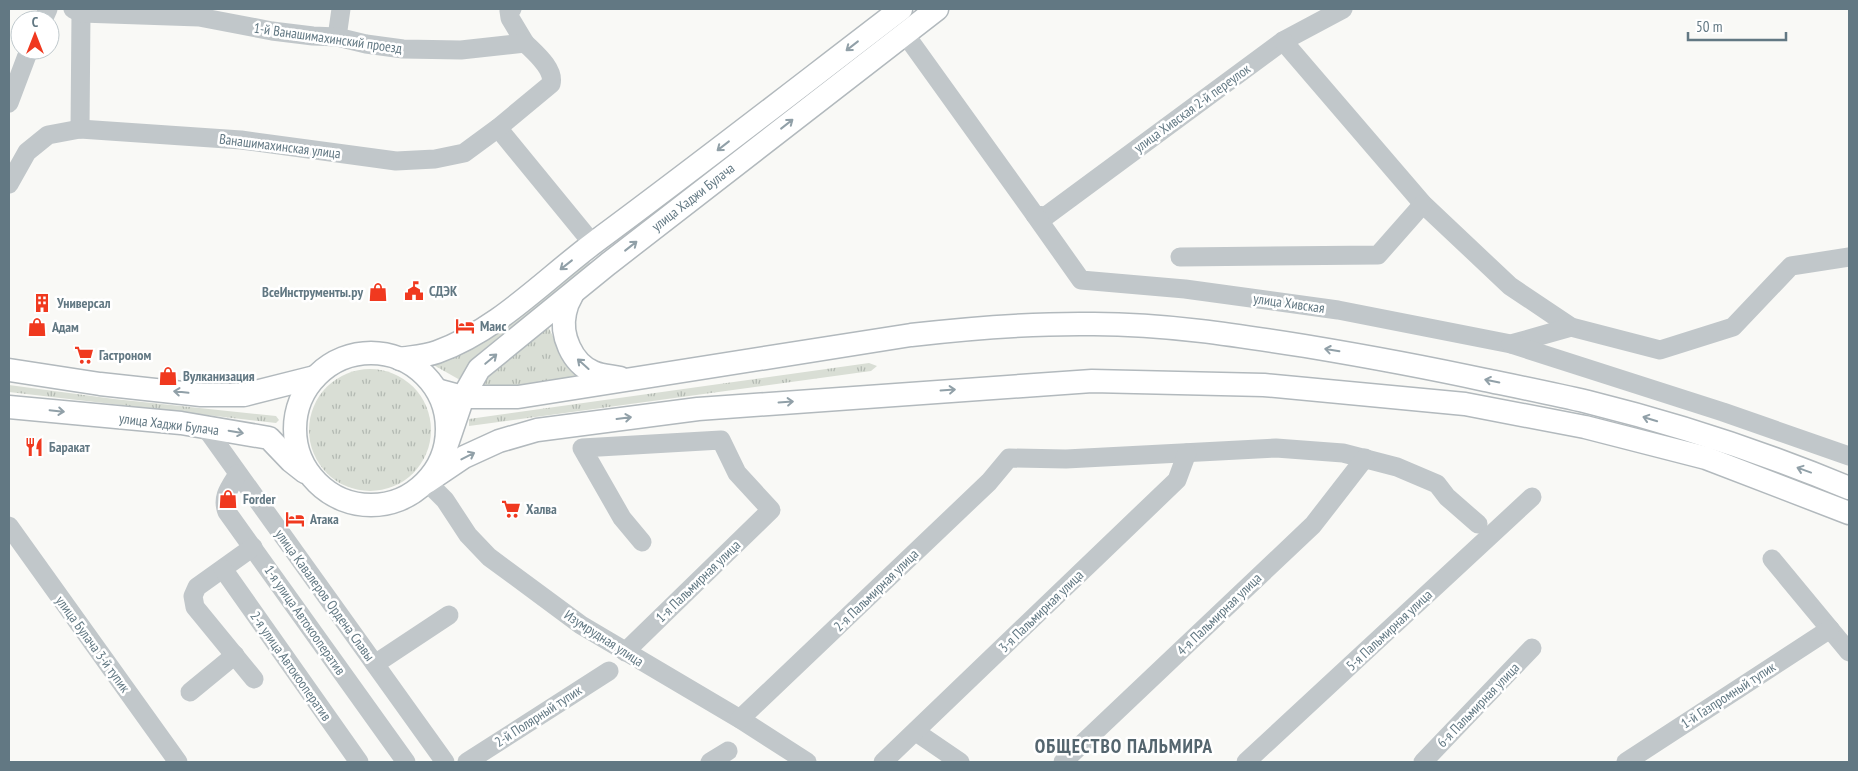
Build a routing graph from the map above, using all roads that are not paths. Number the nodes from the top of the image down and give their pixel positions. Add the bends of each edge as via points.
1 (342, 9) edge
2 (512, 9) edge
3 (937, 9) edge
4 (1343, 9) edge
5 (77, 11) edge
6 (200, 13) edge
7 (895, 13) edge
8 (905, 34) junction
9 (337, 37) junction
10 (1283, 41) junction
11 (525, 43) junction
12 (25, 60) edge
13 (9, 103) edge
14 (498, 128) junction
15 (80, 129) junction
16 (9, 184) edge
17 (1423, 204) junction
18 (1040, 216) junction
19 (593, 244) junction
20 (1180, 257) dead end
21 (1849, 257) edge
22 (608, 264) junction
23 (572, 295) junction
24 (1571, 326) junction
25 (1511, 344) junction
26 (400, 359) junction
27 (9, 370) edge
28 (316, 377) junction
29 (628, 379) junction
30 (436, 390) junction
31 (463, 398) junction
32 (9, 406) edge
33 (205, 427) junction
34 (445, 450) junction
35 (1187, 453) junction
36 (1849, 456) edge
37 (1365, 458) junction
38 (238, 474) junction
39 (314, 480) junction
40 (426, 482) junction
41 (1849, 488) edge
42 (1532, 497) dead end
43 (1849, 513) edge
44 (1478, 524) dead end
45 (9, 526) edge
46 (642, 542) dead end
47 (253, 547) junction
48 (1772, 559) dead end
49 (223, 569) junction
50 (449, 616) dead end
51 (1830, 629) junction
52 (1532, 648) dead end
53 (625, 652) junction
54 (1849, 652) edge
55 (235, 655) junction
56 (376, 665) junction
57 (609, 670) dead end
58 (254, 679) dead end
59 (352, 686) junction
60 (190, 692) dead end
61 (740, 719) junction
62 (916, 732) junction
63 (728, 751) dead end
64 (178, 762) edge
65 (359, 762) edge
66 (406, 762) edge
67 (445, 762) edge
68 (467, 762) edge
69 (710, 762) edge
70 (807, 762) edge
71 (883, 762) edge
72 (960, 762) edge
73 (1063, 762) edge
74 (1246, 762) edge
75 (1423, 762) edge
76 (1626, 762) edge

1 - 9 street
2 - 11 street via 510,18
3 - 8 main road, улица Хаджи Булача
4 - 10 street, улица Хивская 2-й переулок
5 - 6 street, 1-й Ванашимахинский проезд
5 - 15 street
6 - 9 street, 1-й Ванашимахинский проезд via 272,32
7 - 8 main road
7 -> 19 main road, улица Хаджи Булача
8 - 18 street
22 -> 8 main road, улица Хаджи Булача
9 - 11 street, 1-й Ванашимахинский проезд via 403,49 461,50
10 - 17 street
10 - 18 street, улица Хивская 2-й переулок
11 - 14 street, Ванашимахинская улица via 551,74 551,84
12 - 13 street
14 - 15 street, Ванашимахинская улица via 464,153 435,160 396,161 241,140
14 - 19 street
15 - 16 street, Ванашимахинская улица via 48,135 27,152
17 - 20 street via 1378,255
17 - 24 street via 1510,286
18 - 25 street, улица Хивская via 1081,280 1185,288 1338,310
19 - 22 main road
19 -> 26 main road, улица Хаджи Булача via 475,334 435,353
21 - 24 street via 1791,266 1733,327 1660,350
22 - 23 main road, улица Хаджи Булача
29 -> 23 main road via 594,372 574,356 564,334 565,312
31 -> 23 main road, улица Хаджи Булача via 479,369
24 - 25 street, улица Хивская
25 - 36 street
26 - 28 main road via 379,353 359,354 338,361
26 - 30 main road via 418,369
28 -> 27 main road via 244,395 201,395
28 - 39 main road via 300,402 295,428 297,450
29 - 31 main road via 518,398
41 -> 29 main road via 1711,438 1588,402 1377,358 1224,333 1096,324 970,328
30 - 31 main road
30 - 34 main road via 447,421
31 - 34 main road, улица Хаджи Булача
32 -> 33 main road, улица Хаджи Булача
33 - 38 street, улица Кавалеров Ордена Славы
33 -> 39 main road, улица Хаджи Булача via 269,438
34 - 40 main road
35 - 37 street via 1276,448 1343,453
35 - 61 street, 2-я Пальмирная улица via 1066,459 1009,458 989,482
35 - 62 street, 3-я Пальмирная улица via 1176,480
37 - 44 street via 1437,484
37 - 73 street, 4-я Пальмирная улица via 1313,525
38 - 47 street, 1-я улица Автокооператив via 224,504
38 - 56 street, улица Кавалеров Ордена Славы
39 - 40 main road via 338,498 371,506 405,498
40 -> 43 main road via 464,457 500,441 537,430 698,409 1092,381 1254,385 1466,404 1585,427 1706,458
40 - 53 street, Изумрудная улица via 446,500 468,535 490,557 581,625
42 - 74 street, 5-я Пальмирная улица
45 - 64 street, улица Булача 3-й тупик
46 - 53 street, 1-я Пальмирная улица via 615,507 582,448 721,440 737,473 772,510
47 - 49 street
47 - 59 street, 1-я улица Автокооператив
48 - 51 street
49 - 55 street via 197,588 193,596 196,607
49 - 65 street, 2-я улица Автокооператив
50 - 56 street
51 - 54 street
51 - 76 street, 1-й Газпромный тупик
52 - 75 street, 6-я Пальмирная улица
53 - 61 street, Изумрудная улица
55 - 58 street
55 - 60 street
56 - 59 street
56 - 67 street, улица Кавалеров Ордена Славы
57 - 68 street, 2-й Полярный тупик
59 - 66 street, 1-я улица Автокооператив
61 - 70 street, Изумрудная улица
62 - 71 street, 3-я Пальмирная улица
62 - 72 street
63 - 69 street

